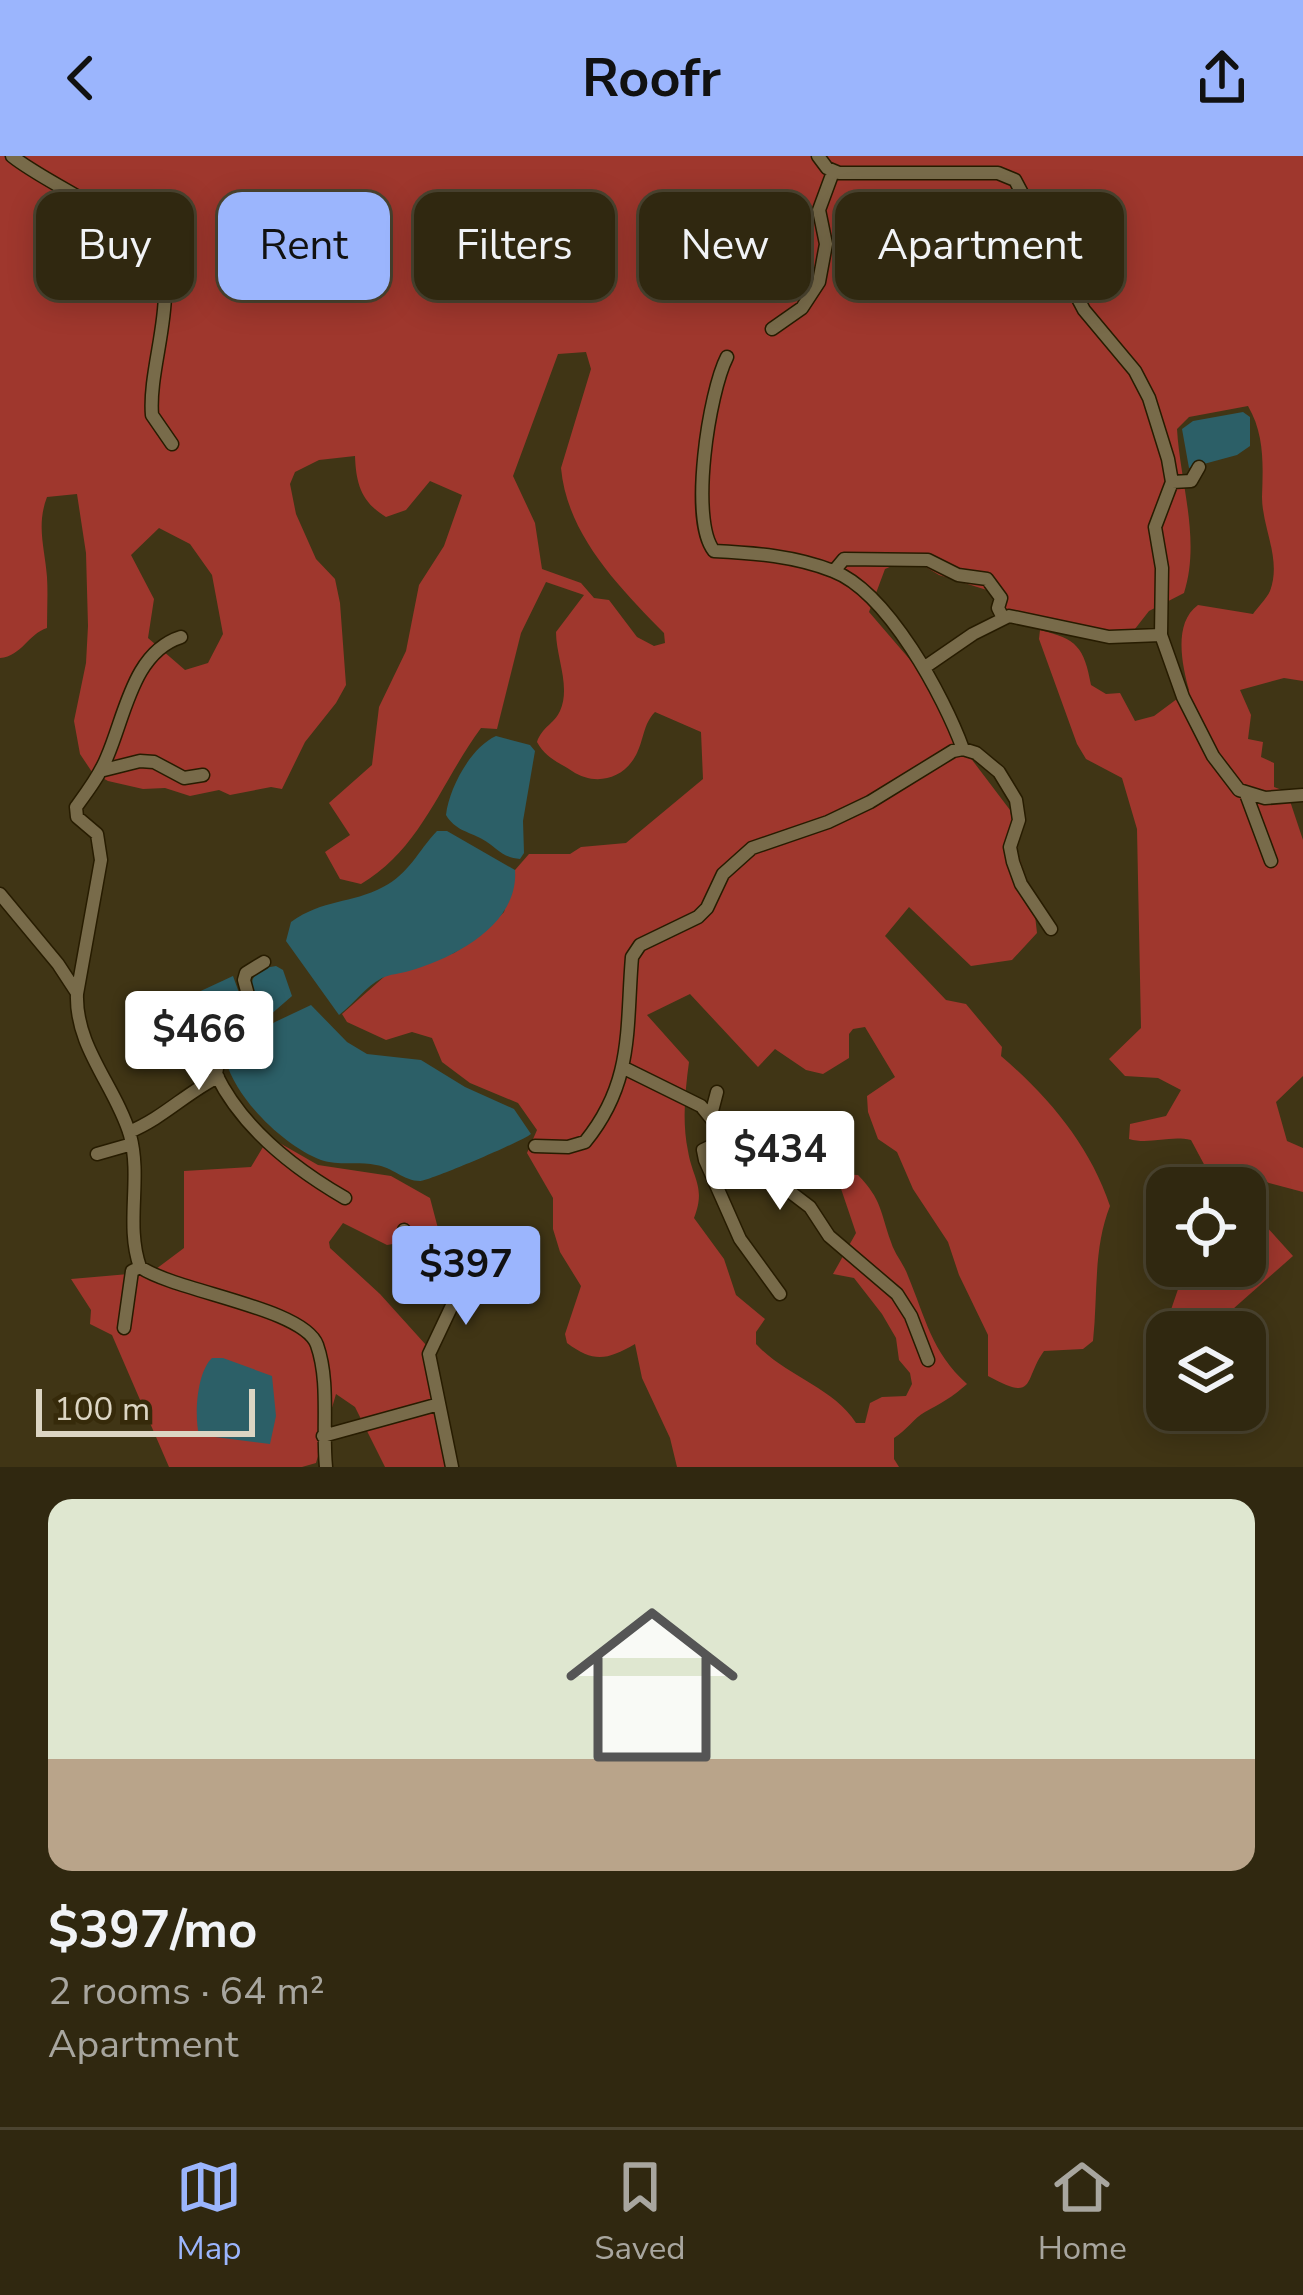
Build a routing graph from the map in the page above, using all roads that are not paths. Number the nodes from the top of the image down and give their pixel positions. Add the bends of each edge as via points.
1 (12, 156) edge
2 (818, 156) edge
3 (832, 172) junction
4 (772, 329) dead end
5 (727, 357) dead end
6 (172, 444) dead end
7 (1199, 467) dead end
8 (1172, 482) junction
9 (834, 571) junction
10 (1003, 618) junction
11 (1161, 635) junction
12 (181, 637) dead end
13 (925, 667) junction
14 (963, 749) junction
15 (100, 771) junction
16 (203, 775) dead end
17 (1246, 794) junction
18 (1303, 796) edge
19 (1271, 861) dead end
20 (0, 894) edge
21 (1051, 929) dead end
22 (264, 962) dead end
23 (77, 994) junction
24 (624, 1068) junction
25 (218, 1077) junction
26 (717, 1092) dead end
27 (710, 1115) junction
28 (130, 1138) junction
29 (728, 1138) junction
30 (535, 1147) dead end
31 (98, 1154) dead end
32 (345, 1198) dead end
33 (404, 1230) dead end
34 (140, 1267) junction
35 (780, 1294) dead end
36 (124, 1328) dead end
37 (928, 1360) dead end
38 (440, 1404) junction
39 (323, 1436) junction
40 (326, 1467) edge
41 (452, 1467) edge

1 - 6 street via 141,240 161,264 152,415
2 - 3 street
3 - 4 street via 820,210 826,244 819,282 802,308
3 - 8 street via 998,173 1015,180 1084,310 1141,384
5 - 9 street via 709,422 702,518 709,545
7 - 8 street via 1190,481
8 - 11 street via 1155,527
9 - 10 street via 844,559 928,560 987,578
9 - 13 street via 876,606
10 - 11 street via 1109,637
10 - 13 street
11 - 17 street via 1214,756
12 - 15 street via 154,651
13 - 14 street
14 - 21 street via 1009,785 1019,809 1013,862
14 - 24 street via 828,822 752,848 723,874 698,917 640,946 632,957
15 - 16 street via 140,761 184,778
15 - 23 street via 75,812 98,834 101,860
17 - 18 street
17 - 19 street
20 - 23 street
22 - 25 street via 244,980 256,1028 220,1052
23 - 28 street via 90,1050
24 - 27 street
24 - 30 street via 585,1142
25 - 28 street
25 - 32 street via 271,1146
26 - 27 street
27 - 29 street
28 - 31 street
28 - 34 street
29 - 35 street via 703,1150 705,1160 740,1239
29 - 37 street via 897,1294
33 - 38 street via 456,1297 429,1354
34 - 36 street via 132,1271
34 - 39 street via 308,1332 318,1350
38 - 39 street
38 - 41 street
39 - 40 street

